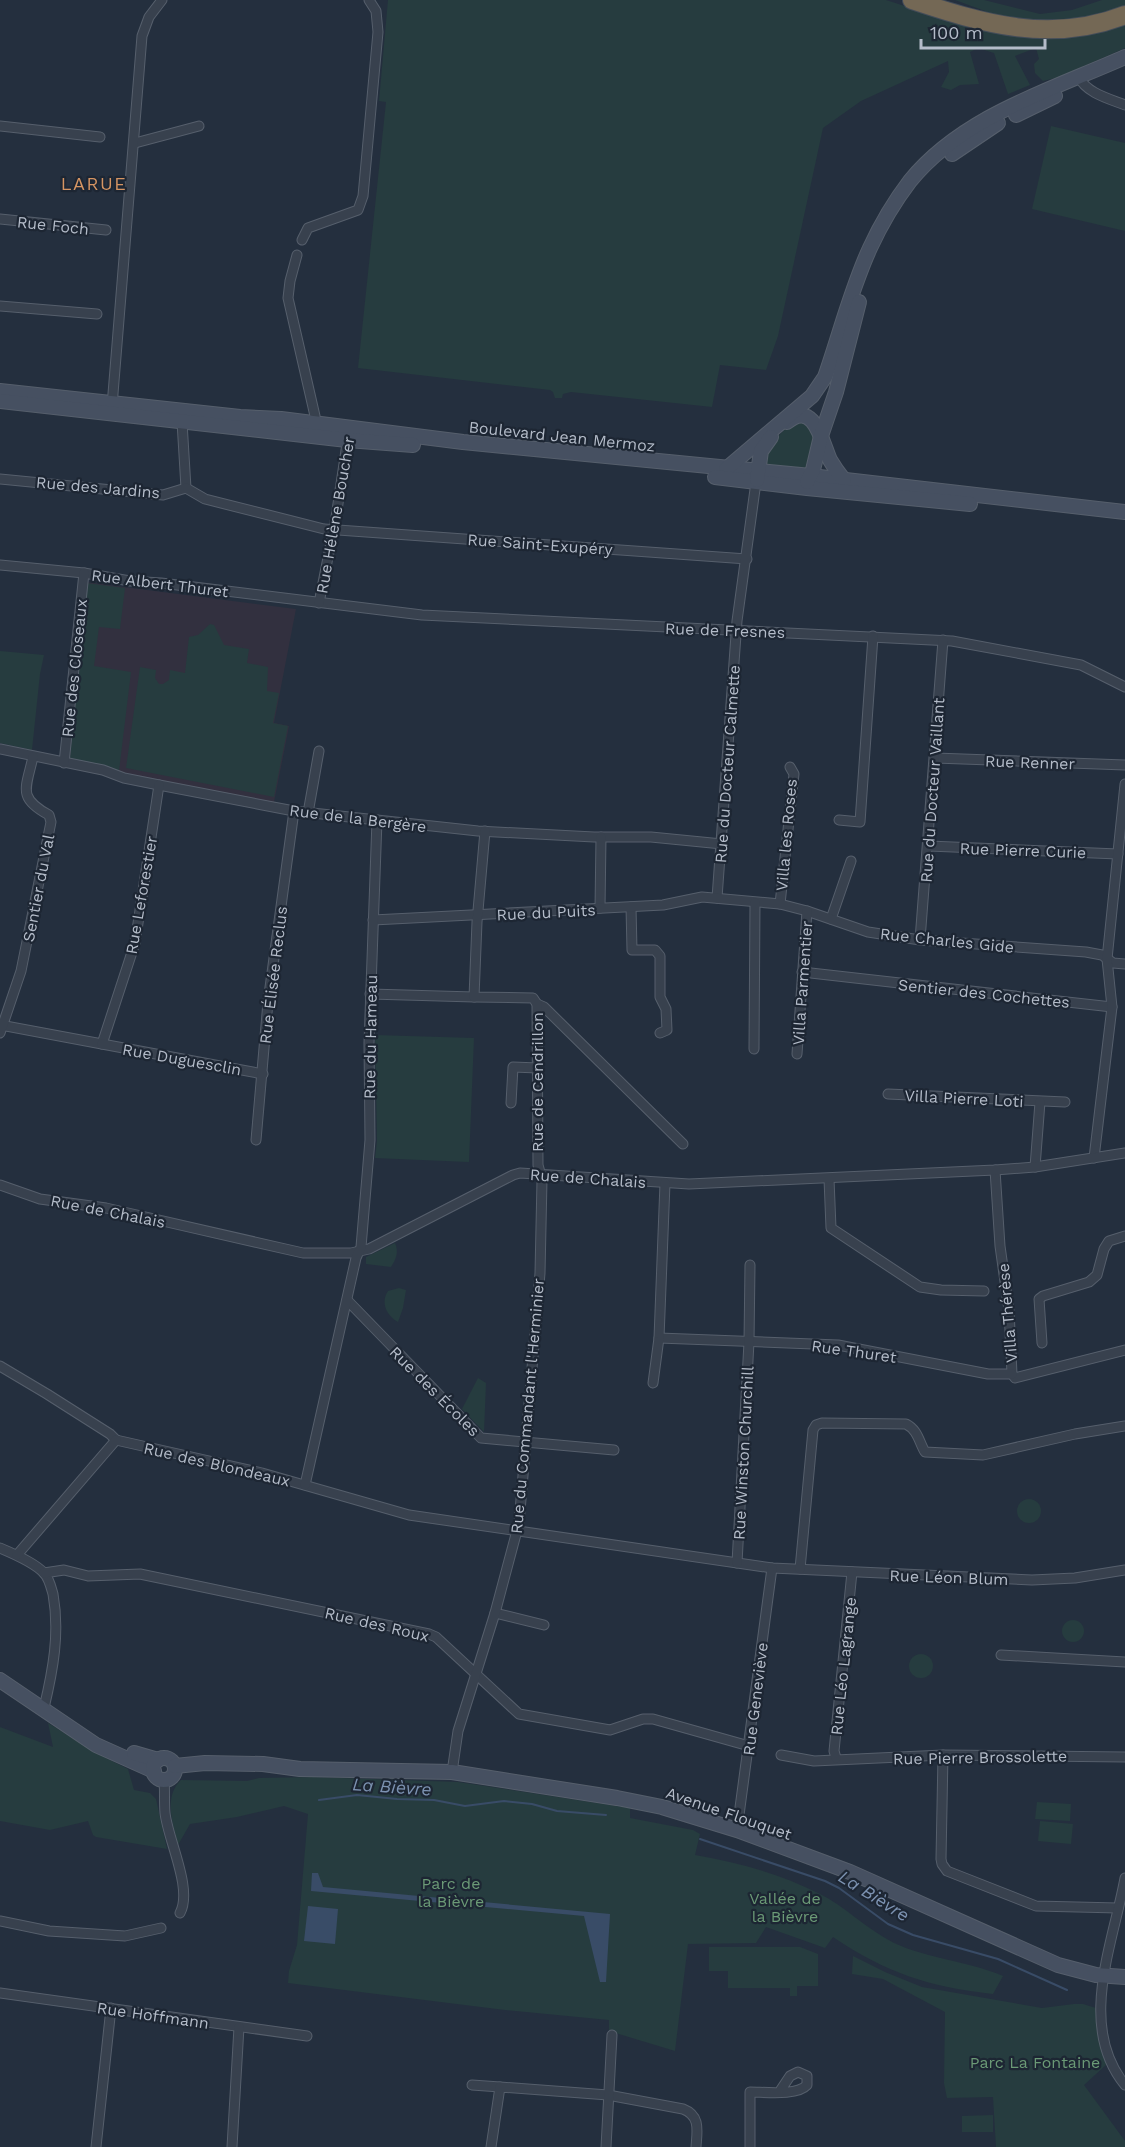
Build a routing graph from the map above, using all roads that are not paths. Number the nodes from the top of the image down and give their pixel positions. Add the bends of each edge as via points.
1 (162, 0) edge
2 (369, 0) edge
3 (912, 0) edge
4 (943, 0) edge
5 (1125, 15) edge
6 (1030, 29) junction
7 (1125, 59) edge
8 (1125, 67) edge
9 (1080, 81) junction
10 (1125, 105) edge
11 (0, 126) edge
12 (199, 126) dead end
13 (970, 129) junction
14 (100, 137) dead end
15 (135, 143) junction
16 (938, 165) junction
17 (925, 177) junction
18 (911, 180) junction
19 (0, 219) edge
20 (106, 230) dead end
21 (302, 240) dead end
22 (297, 255) dead end
23 (0, 306) edge
24 (97, 314) dead end
25 (0, 392) edge
26 (0, 401) edge
27 (112, 409) junction
28 (182, 422) junction
29 (315, 422) junction
30 (776, 427) junction
31 (349, 433) junction
32 (304, 435) junction
33 (821, 436) junction
34 (726, 469) junction
35 (757, 476) junction
36 (811, 476) junction
37 (0, 479) edge
38 (844, 480) junction
39 (790, 485) junction
40 (186, 488) junction
41 (1121, 516) edge
42 (332, 529) junction
43 (747, 559) junction
44 (0, 565) edge
45 (84, 573) junction
46 (319, 603) junction
47 (736, 631) junction
48 (873, 636) junction
49 (943, 640) junction
50 (1125, 687) edge
51 (0, 749) edge
52 (319, 751) dead end
53 (33, 757) junction
54 (935, 759) junction
55 (64, 763) junction
56 (1125, 765) edge
57 (790, 767) dead end
58 (1125, 784) edge
59 (159, 785) junction
60 (294, 811) junction
61 (308, 813) junction
62 (377, 820) junction
63 (839, 820) dead end
64 (485, 831) junction
65 (601, 837) junction
66 (722, 844) junction
67 (929, 846) junction
68 (1118, 854) junction
69 (851, 861) dead end
70 (1121, 869) edge
71 (717, 898) junction
72 (755, 903) junction
73 (780, 904) junction
74 (631, 907) junction
75 (600, 908) junction
76 (807, 911) junction
77 (478, 916) junction
78 (374, 920) junction
79 (831, 920) junction
80 (921, 940) junction
81 (1107, 959) junction
82 (1125, 964) edge
83 (802, 972) junction
84 (370, 994) junction
85 (474, 997) junction
86 (537, 1004) junction
87 (1112, 1007) junction
88 (1, 1028) edge
89 (660, 1033) dead end
90 (102, 1044) junction
91 (754, 1049) dead end
92 (797, 1054) dead end
93 (538, 1068) junction
94 (262, 1074) junction
95 (888, 1095) dead end
96 (1040, 1102) junction
97 (1065, 1102) dead end
98 (511, 1103) dead end
99 (256, 1140) dead end
100 (683, 1144) dead end
101 (1125, 1153) edge
102 (1094, 1158) junction
103 (1035, 1167) junction
104 (995, 1170) junction
105 (540, 1174) junction
106 (829, 1179) junction
107 (665, 1183) junction
108 (0, 1185) edge
109 (1125, 1236) edge
110 (359, 1253) junction
111 (750, 1265) dead end
112 (984, 1290) dead end
113 (347, 1300) junction
114 (659, 1338) junction
115 (749, 1342) junction
116 (1041, 1343) dead end
117 (1125, 1350) edge
118 (0, 1366) edge
119 (1012, 1374) junction
120 (653, 1383) dead end
121 (1125, 1426) edge
122 (116, 1440) junction
123 (526, 1443) junction
124 (614, 1449) dead end
125 (305, 1485) junction
126 (517, 1532) junction
127 (0, 1548) edge
128 (17, 1555) junction
129 (737, 1563) junction
130 (772, 1568) junction
131 (800, 1569) junction
132 (1125, 1570) edge
133 (852, 1572) junction
134 (44, 1573) junction
135 (495, 1613) junction
136 (544, 1625) dead end
137 (1001, 1655) dead end
138 (1125, 1662) edge
139 (475, 1674) junction
140 (0, 1680) edge
141 (44, 1708) junction
142 (749, 1746) junction
143 (781, 1755) dead end
144 (943, 1755) junction
145 (1125, 1757) edge
146 (836, 1758) junction
147 (165, 1770) junction
148 (452, 1772) junction
149 (737, 1830) junction
150 (1125, 1878) edge
151 (1118, 1908) junction
152 (180, 1913) dead end
153 (0, 1921) edge
154 (161, 1928) dead end
155 (1103, 1976) junction
156 (1125, 1977) edge
157 (0, 1993) edge
158 (111, 2008) junction
159 (239, 2027) junction
160 (612, 2035) dead end
161 (307, 2036) dead end
162 (472, 2085) dead end
163 (1125, 2085) edge
164 (500, 2087) junction
165 (780, 2091) dead end
166 (609, 2096) junction
167 (96, 2147) edge
168 (232, 2147) edge
169 (491, 2147) edge
170 (606, 2147) edge
171 (696, 2147) edge
172 (750, 2147) edge

1 - 15 street via 149,16 142,36
2 - 21 street via 376,10 378,32 363,196 358,210 308,228
3 - 6 highway via 984,23
4 - 6 highway via 976,15
5 - 6 highway via 1078,28
7 - 9 main road
8 - 9 main road
9 - 10 street
9 - 13 main road via 1031,97
9 - 16 main road via 997,124
11 - 14 street
12 - 15 street
13 - 16 main road via 942,154
13 - 18 main road
15 - 27 street
16 - 17 main road
17 - 18 main road
17 - 33 main road via 893,222 867,279
18 - 30 main road via 869,249 820,387
19 - 20 street, Rue Foch
22 - 29 street via 289,305
23 - 24 street
25 - 27 main road, Boulevard Jean Mermoz
26 - 27 main road, Boulevard Jean Mermoz
27 - 28 main road, Boulevard Jean Mermoz
27 - 29 main road, Boulevard Jean Mermoz
28 - 32 main road, Boulevard Jean Mermoz
28 - 40 street
29 - 31 main road, Boulevard Jean Mermoz
29 - 32 street
30 - 33 main road via 793,417 806,416
30 - 34 main road
30 - 35 main road via 761,451
31 - 32 main road, Boulevard Jean Mermoz
31 - 34 main road, Boulevard Jean Mermoz
31 - 35 main road, Boulevard Jean Mermoz via 371,440
31 - 42 street, Rue Hélène Boucher
33 - 36 main road
33 - 38 main road
34 - 35 main road, Boulevard Jean Mermoz
35 - 36 main road, Boulevard Jean Mermoz
35 - 39 main road, Boulevard Jean Mermoz
35 - 43 street, Rue du Docteur Calmette
36 - 38 main road, Boulevard Jean Mermoz
36 - 39 main road via 807,482
37 - 40 street, Rue des Jardins via 163,495
38 - 41 main road, Boulevard Jean Mermoz
39 - 41 main road, Boulevard Jean Mermoz
40 - 42 street via 205,499
42 - 43 street, Rue Saint-Exupéry
42 - 46 street, Rue Hélène Boucher
43 - 47 street, Rue du Docteur Calmette
44 - 45 street, Rue Albert Thuret
45 - 46 street, Rue Albert Thuret
45 - 55 street, Rue des Closeaux
46 - 47 street, Rue de Fresnes via 422,615
47 - 48 street, Rue de Fresnes
47 - 66 street, Rue du Docteur Calmette
48 - 49 street, Rue de Fresnes
48 - 63 street via 860,822
49 - 50 street, Rue de Fresnes via 1081,665
49 - 54 street, Rue du Docteur Vaillant
51 - 53 street, Rue de la Bergère
52 - 61 street
53 - 55 street, Rue de la Bergère
53 - 88 street, Sentier du Val via 28,801 49,815 51,822 21,971
54 - 56 street, Rue Renner
54 - 67 street, Rue du Docteur Vaillant
55 - 59 street, Rue de la Bergère
57 - 73 street, Villa les Roses via 794,774
58 - 68 street
59 - 60 street, Rue de la Bergère
59 - 90 street, Rue Leforestier via 135,943
60 - 61 street, Rue de la Bergère
60 - 94 street, Rue Élisée Reclus via 269,990
61 - 62 street, Rue de la Bergère
62 - 64 street, Rue de la Bergère
62 - 78 street, Rue du Hameau
64 - 65 street, Rue de la Bergère
64 - 77 street
65 - 66 street, Rue de la Bergère
65 - 75 street
66 - 71 street, Rue du Docteur Calmette
67 - 68 street, Rue Pierre Curie
67 - 80 street, Rue du Docteur Vaillant
68 - 70 street
69 - 79 street
70 - 81 street
71 - 72 street, Rue Charles Gide
71 - 74 street, Rue du Puits
72 - 73 street, Rue Charles Gide
72 - 91 street
73 - 76 street, Rue Charles Gide
74 - 75 street, Rue du Puits
74 - 89 street via 632,950 655,950 660,956 660,997 666,1009 667,1030
75 - 77 street, Rue du Puits
76 - 79 street, Rue Charles Gide
76 - 83 street, Villa Parmentier
77 - 78 street, Rue du Puits
77 - 85 street
78 - 84 street, Rue du Hameau
79 - 80 street, Rue Charles Gide via 868,932
80 - 81 street, Rue Charles Gide via 1086,952
81 - 82 street, Rue Charles Gide
81 - 87 street
83 - 87 street, Sentier des Cochettes
83 - 92 street, Villa Parmentier
84 - 85 street
84 - 110 street, Rue du Hameau via 370,1140
85 - 86 street, Rue de Cendrillon via 533,998
86 - 93 street, Rue de Cendrillon
86 - 100 street
87 - 102 street
88 - 90 street
90 - 94 street, Rue Duguesclin
93 - 98 street via 513,1067
93 - 105 street, Rue de Cendrillon
94 - 99 street, Rue Élisée Reclus
95 - 96 street, Villa Pierre Loti
96 - 97 street, Villa Pierre Loti
96 - 103 street, Villa Pierre Loti
101 - 102 street, Rue de Chalais
102 - 103 street, Rue de Chalais
103 - 104 street, Rue de Chalais
104 - 106 street, Rue de Chalais
104 - 119 street, Villa Thérèse
105 - 107 street, Rue de Chalais
105 - 110 street, Rue de Chalais via 513,1175
105 - 123 street, Rue du Commandant l'Herminier via 540,1273
106 - 107 street, Rue de Chalais
106 - 112 street via 831,1228 920,1287
107 - 114 street
108 - 110 street, Rue de Chalais via 40,1199 116,1210 303,1253
109 - 116 street via 1109,1240 1097,1275 1089,1282 1039,1299
110 - 113 street, Rue des Blondeaux
111 - 115 street, Rue Winston Churchill
113 - 123 street, Rue des Écoles via 481,1438
113 - 125 street, Rue des Blondeaux
114 - 115 street, Rue Thuret
114 - 120 street
115 - 119 street, Rue Thuret via 838,1345 988,1374
115 - 129 street, Rue Winston Churchill
117 - 119 street, Villa Thérèse via 1015,1378
118 - 122 street
121 - 131 street via 971,1455 925,1452 917,1434 906,1424 816,1425
122 - 125 street, Rue des Blondeaux
122 - 128 street
123 - 124 street, Rue des Écoles
123 - 126 street, Rue du Commandant l'Herminier
125 - 126 street, Rue Léon Blum via 409,1515
126 - 129 street, Rue Léon Blum
126 - 135 street, Rue du Commandant l'Herminier
127 - 128 street
128 - 134 street
129 - 130 street, Rue Léon Blum
130 - 131 street, Rue Léon Blum
130 - 142 street, Rue Geneviève
131 - 133 street, Rue Léon Blum
132 - 133 street, Rue Léon Blum via 1032,1580
133 - 146 street, Rue Léo Lagrange
134 - 139 street, Rue des Roux via 64,1570 88,1576 140,1574 429,1634
134 - 141 street via 56,1609 57,1639
135 - 136 street
135 - 139 street, Rue du Commandant l'Herminier
137 - 138 street
139 - 142 street, Rue des Roux via 522,1715 610,1730 653,1719
139 - 148 street, Rue du Commandant l'Herminier via 458,1731
140 - 141 main road, Avenue Flouquet
141 - 147 main road, Avenue Flouquet via 96,1745
142 - 149 street, Rue Geneviève
143 - 146 street, Rue Pierre Brossolette via 814,1761
144 - 145 street, Rue Pierre Brossolette
144 - 146 street, Rue Pierre Brossolette
144 - 151 street via 941,1859 946,1871 1036,1906
147 - 148 main road, Avenue Flouquet
147 - 152 street via 165,1814 183,1889
148 - 149 main road, Avenue Flouquet via 625,1799
149 - 155 main road, Avenue Flouquet via 850,1872 1058,1965
150 - 151 street
151 - 155 street
153 - 154 street via 49,1931 125,1936
155 - 156 main road, Avenue Flouquet
155 - 163 street via 1105,2050
157 - 158 street, Rue Hoffmann
158 - 159 street, Rue Hoffmann
158 - 167 street
159 - 161 street, Rue Hoffmann
159 - 168 street
160 - 166 street
162 - 164 street
164 - 166 street
164 - 169 street
165 - 172 street via 750,2092
166 - 170 street
166 - 171 street via 689,2111 697,2123

